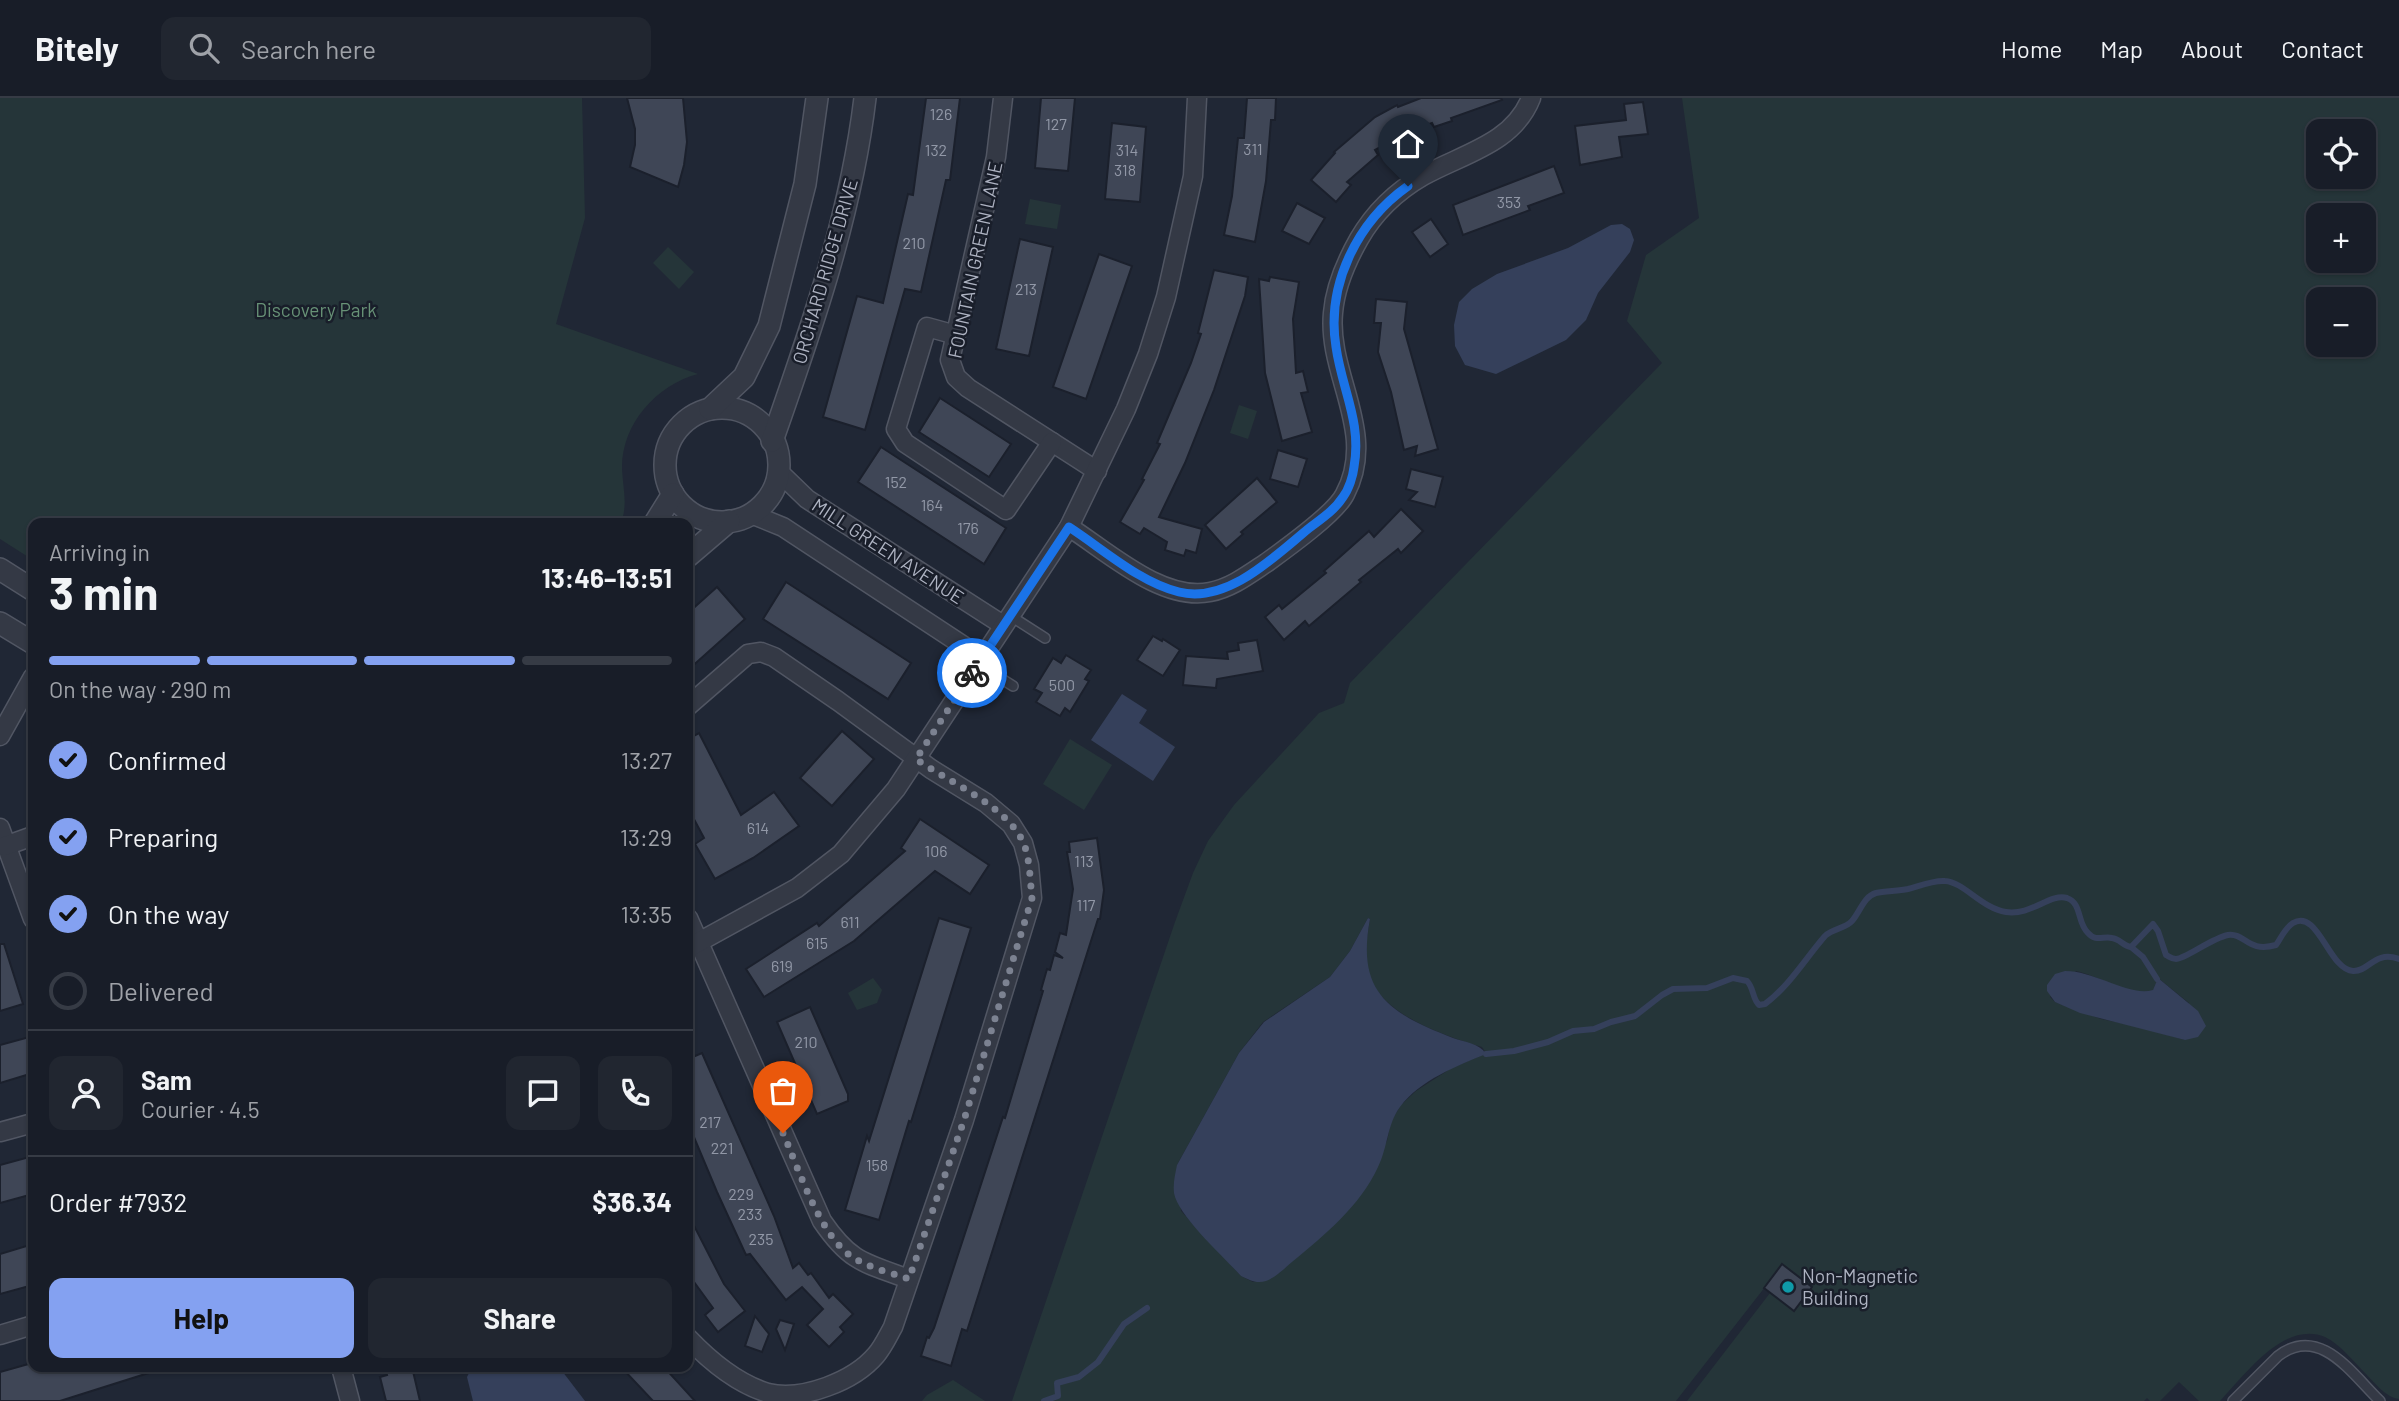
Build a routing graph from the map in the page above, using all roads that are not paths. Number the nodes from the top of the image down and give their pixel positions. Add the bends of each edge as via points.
1 (817, 98) edge
2 (865, 98) edge
3 (1003, 98) edge
4 (1198, 98) edge
5 (1531, 98) edge
6 (956, 335) junction
7 (710, 409) junction
8 (772, 441) junction
9 (1052, 442) junction
10 (778, 471) junction
11 (1097, 471) junction
12 (673, 495) junction
13 (751, 514) junction
14 (658, 518) edge
15 (729, 522) junction
16 (1069, 527) junction
17 (693, 552) edge
18 (0, 569) edge
19 (28, 587) edge
20 (1006, 620) junction
21 (0, 623) edge
22 (1045, 638) dead end
23 (28, 640) edge
24 (980, 661) junction
25 (28, 686) edge
26 (1013, 686) dead end
27 (693, 702) edge
28 (0, 736) edge
29 (916, 759) junction
30 (0, 828) edge
31 (28, 838) edge
32 (5, 846) junction
33 (28, 906) edge
34 (694, 945) edge
35 (28, 1124) edge
36 (0, 1132) edge
37 (909, 1279) junction
38 (28, 1327) edge
39 (0, 1335) edge
40 (693, 1343) edge
41 (342, 1372) edge
42 (350, 1401) edge
43 (2233, 1401) edge
44 (2380, 1401) edge

1 - 7 street, ORCHARD RIDGE DRIVE via 805,184 769,326 744,377
2 - 8 street, ORCHARD RIDGE DRIVE via 856,162 834,252
3 - 6 street, FOUNTAIN GREEN LANE via 992,177
4 - 11 street via 1193,176 1166,297 1148,354
5 - 16 street via 1526,111 1500,138 1421,177 1396,195 1376,214 1354,248 1338,282 1332,315 1357,435 1354,469 1345,495 1330,513 1238,582 1209,593 1181,593 1152,582
6 - 9 street, FOUNTAIN GREEN LANE via 950,360 956,377
6 - 9 street via 928,327 897,429 905,443 1006,510
7 - 8 street via 748,414
7 - 12 street via 692,415 680,426 667,449 664,464
8 - 10 street
9 - 11 street, FOUNTAIN GREEN LANE
10 - 13 street via 770,495
10 - 20 street, MILL GREEN AVENUE via 807,499
11 - 16 street
12 - 14 street
12 - 15 street via 688,511 709,521
13 - 15 street
13 - 24 street, MILL GREEN AVENUE via 783,527
15 - 17 street
16 - 20 street
18 - 19 street
20 - 22 lane
20 - 24 street
21 - 23 street
24 - 26 lane
24 - 29 street
25 - 28 street
27 - 29 street via 748,654 761,652
29 - 34 street via 872,819 834,860 797,888
29 - 37 street via 1011,824 1023,843 1032,898 968,1108
30 - 32 street
31 - 32 street
32 - 33 street
34 - 37 street via 822,1222 853,1258
35 - 36 street
37 - 40 street via 893,1327 877,1354 839,1384 789,1394 769,1393 727,1372
38 - 39 street
41 - 42 street
43 - 44 lane via 2278,1356 2302,1344 2333,1355

